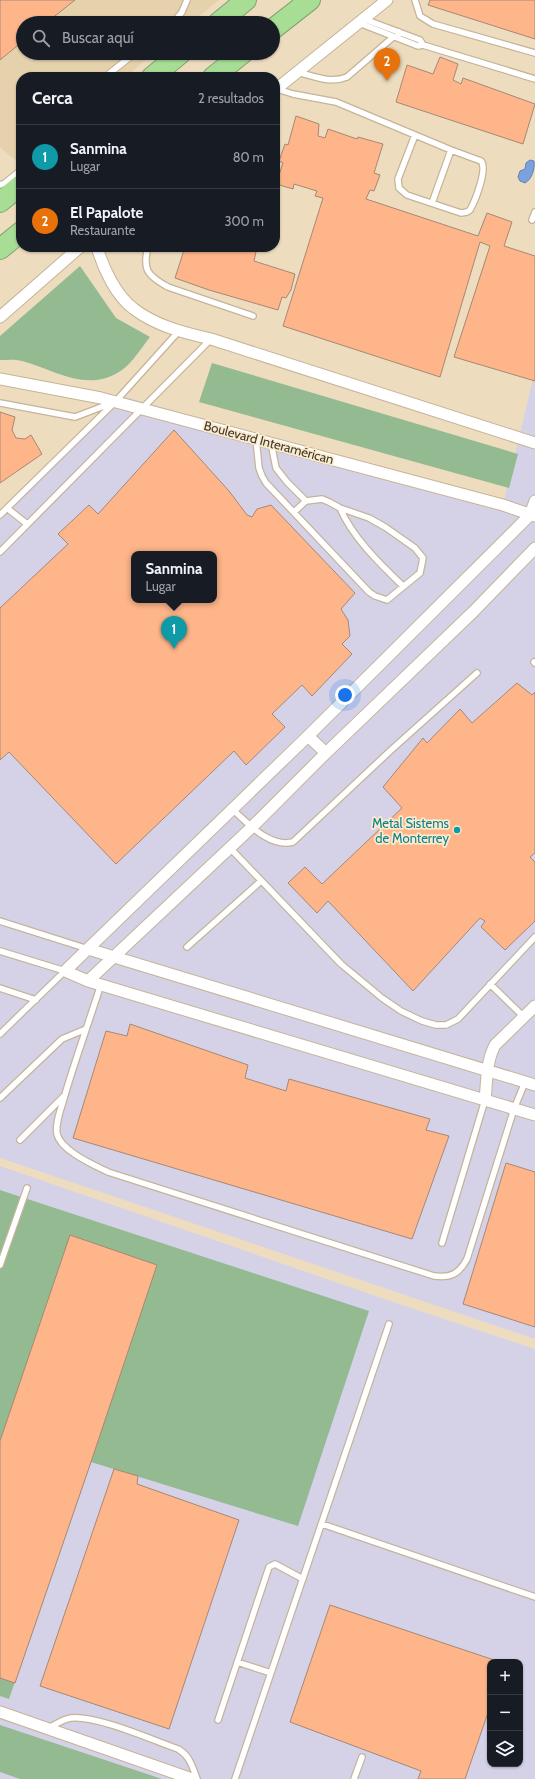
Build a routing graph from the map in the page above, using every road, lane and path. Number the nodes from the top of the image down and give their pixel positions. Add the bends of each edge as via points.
1 (187, 0) edge
2 (246, 0) edge
3 (310, 0) edge
4 (387, 0) edge
5 (415, 0) edge
6 (179, 16) edge
7 (227, 16) edge
8 (361, 21) junction
9 (280, 24) edge
10 (397, 34) junction
11 (535, 53) edge
12 (126, 60) edge
13 (172, 60) edge
14 (234, 60) edge
15 (111, 72) edge
16 (154, 72) edge
17 (219, 72) edge
18 (297, 72) junction
19 (535, 79) edge
20 (280, 86) edge
21 (280, 90) edge
22 (415, 135) junction
23 (451, 150) junction
24 (16, 174) edge
25 (0, 185) edge
26 (16, 189) edge
27 (0, 202) edge
28 (432, 203) junction
29 (535, 212) edge
30 (532, 220) dead end
31 (16, 236) edge
32 (0, 249) edge
33 (74, 252) edge
34 (98, 252) edge
35 (146, 252) edge
36 (253, 316) dead end
37 (0, 317) edge
38 (180, 332) junction
39 (211, 339) junction
40 (0, 379) edge
41 (115, 402) junction
42 (0, 403) edge
43 (144, 409) junction
44 (256, 439) junction
45 (271, 443) junction
46 (535, 443) edge
47 (306, 501) junction
48 (535, 502) edge
49 (6, 508) junction
50 (340, 508) junction
51 (294, 512) junction
52 (0, 514) edge
53 (532, 515) edge
54 (27, 524) junction
55 (535, 548) edge
56 (0, 552) edge
57 (403, 586) junction
58 (477, 673) dead end
59 (308, 736) junction
60 (326, 753) junction
61 (232, 809) junction
62 (252, 827) junction
63 (230, 848) junction
64 (261, 881) junction
65 (0, 921) edge
66 (535, 937) edge
67 (187, 947) dead end
68 (88, 949) junction
69 (0, 952) edge
70 (113, 956) junction
71 (65, 971) junction
72 (88, 981) junction
73 (101, 984) junction
74 (490, 984) junction
75 (0, 988) edge
76 (36, 1000) junction
77 (535, 1006) edge
78 (524, 1017) junction
79 (86, 1029) junction
80 (0, 1034) edge
81 (488, 1069) junction
82 (530, 1083) edge
83 (65, 1095) junction
84 (0, 1098) edge
85 (485, 1100) junction
86 (514, 1108) junction
87 (535, 1115) edge
88 (20, 1140) dead end
89 (27, 1188) dead end
90 (442, 1243) dead end
91 (0, 1265) edge
92 (389, 1324) dead end
93 (322, 1524) junction
94 (303, 1580) junction
95 (535, 1597) edge
96 (237, 1662) junction
97 (271, 1673) junction
98 (0, 1712) edge
99 (218, 1720) dead end
100 (47, 1728) junction
101 (362, 1757) dead end
102 (192, 1779) edge
103 (197, 1779) edge
104 (235, 1779) edge
105 (354, 1779) edge

1 - 6 lane
2 - 7 highway
3 - 9 highway
4 - 8 street
5 - 11 lane via 420,16 433,24
8 - 10 lane
8 - 18 street
10 - 18 lane via 347,77 340,80 331,81
10 - 19 lane via 418,46 423,45
12 - 15 lane
13 - 16 highway
14 - 17 highway
18 - 20 street
21 - 22 lane via 336,102
22 - 23 lane
22 - 28 lane via 398,179 399,188 407,195
23 - 28 lane
23 - 28 lane via 483,163 482,177 474,200 470,210 464,213
24 - 25 lane
26 - 27 highway
29 - 30 lane
31 - 32 highway
33 - 37 street
34 - 38 street via 102,264 118,291 134,309
35 - 36 lane via 146,267 150,275 158,281 168,287
38 - 39 street
38 - 41 lane
39 - 43 lane
39 - 46 street
40 - 41 street, Boulevard Interamérican
41 - 42 lane via 75,417
41 - 43 street, Boulevard Interamérican
41 - 49 lane
43 - 44 street, Boulevard Interamérican
43 - 54 lane
44 - 45 street, Boulevard Interamérican
44 - 51 lane via 262,476
45 - 47 lane via 276,468
45 - 53 street, Boulevard Interamérican
47 - 50 lane via 322,499
47 - 51 lane
48 - 53 street
49 - 52 lane
49 - 54 lane
50 - 57 lane via 347,524
50 - 57 lane via 380,524 421,554 424,558 420,573
51 - 57 lane via 375,596 387,600
53 - 59 street
54 - 56 lane
55 - 60 street via 474,611
58 - 62 lane via 293,842 285,844 274,841
59 - 60 street
59 - 61 street
60 - 62 street
61 - 62 lane
61 - 68 street
62 - 63 street
63 - 64 lane
63 - 70 street
64 - 67 lane
64 - 74 lane via 341,964 382,998 422,1021 436,1026 446,1025 458,1019
65 - 68 lane
66 - 74 lane
68 - 70 street
68 - 71 street
69 - 71 lane
70 - 72 street
70 - 81 street
71 - 72 street
71 - 76 lane
72 - 73 street
73 - 79 lane
73 - 85 street
74 - 78 lane
75 - 76 lane
76 - 80 lane
77 - 78 street
78 - 81 street via 495,1045 488,1060
79 - 83 lane
79 - 84 lane via 62,1039
81 - 82 street
81 - 85 street
82 - 86 lane
83 - 86 lane via 58,1129 62,1143 86,1161 108,1172 375,1258 445,1277 455,1275 467,1259
83 - 88 lane
85 - 86 street
85 - 90 lane
86 - 87 street
89 - 91 lane
92 - 93 lane
93 - 94 lane
93 - 95 lane
94 - 96 lane via 274,1564 269,1567
94 - 97 lane
96 - 97 lane
96 - 99 lane
97 - 104 lane
98 - 100 street
100 - 102 street
100 - 103 lane via 69,1718 101,1722 178,1749 190,1759
101 - 105 lane

